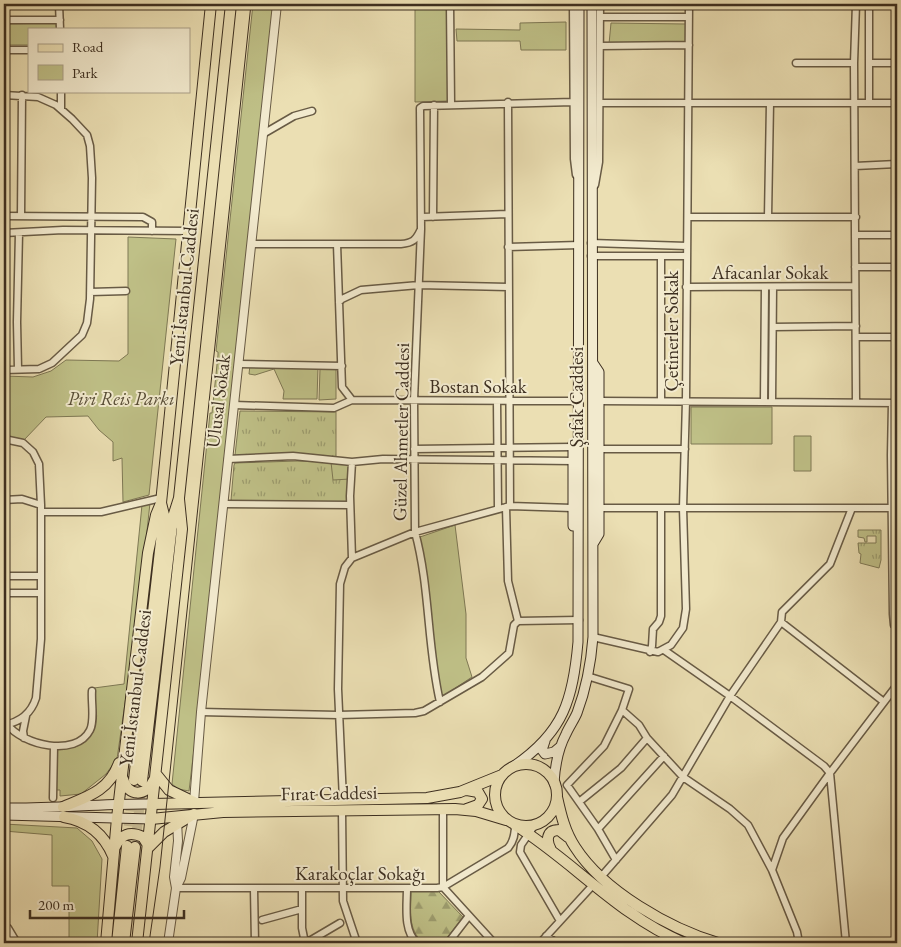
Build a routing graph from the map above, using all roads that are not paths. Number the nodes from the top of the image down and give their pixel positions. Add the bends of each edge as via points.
1 (59, 4) edge
2 (211, 4) edge
3 (231, 4) edge
4 (277, 4) edge
5 (450, 4) edge
6 (573, 4) edge
7 (579, 4) edge
8 (592, 4) edge
9 (600, 4) edge
10 (689, 4) edge
11 (856, 4) edge
12 (869, 4) edge
13 (600, 17) junction
14 (689, 17) junction
15 (4, 20) edge
16 (60, 20) junction
17 (60, 28) edge
18 (689, 45) junction
19 (600, 46) junction
20 (4, 50) edge
21 (28, 50) edge
22 (796, 63) dead end
23 (854, 63) junction
24 (869, 63) junction
25 (897, 63) edge
26 (61, 92) edge
27 (4, 95) edge
28 (22, 95) junction
29 (508, 102) junction
30 (573, 102) junction
31 (770, 102) junction
32 (869, 102) junction
33 (600, 103) junction
34 (854, 103) junction
35 (897, 103) edge
36 (451, 104) junction
37 (688, 104) junction
38 (434, 106) junction
39 (61, 109) junction
40 (312, 111) dead end
41 (263, 134) junction
42 (579, 164) junction
43 (592, 164) junction
44 (897, 164) edge
45 (855, 166) junction
46 (579, 197) junction
47 (592, 199) junction
48 (508, 214) junction
49 (4, 216) edge
50 (21, 216) junction
51 (91, 217) junction
52 (421, 217) junction
53 (433, 217) junction
54 (688, 217) junction
55 (768, 217) junction
56 (856, 217) junction
57 (422, 229) junction
58 (91, 230) junction
59 (152, 231) junction
60 (189, 231) junction
61 (4, 233) edge
62 (19, 233) junction
63 (897, 234) edge
64 (856, 235) junction
65 (591, 243) junction
66 (252, 244) junction
67 (337, 244) junction
68 (579, 246) junction
69 (687, 246) junction
70 (508, 247) junction
71 (591, 256) junction
72 (661, 256) junction
73 (686, 256) junction
74 (855, 267) junction
75 (897, 267) edge
76 (419, 285) junction
77 (855, 286) junction
78 (686, 287) junction
79 (765, 287) junction
80 (774, 287) junction
81 (508, 288) junction
82 (126, 291) dead end
83 (90, 292) junction
84 (339, 302) junction
85 (773, 326) junction
86 (856, 326) junction
87 (856, 337) junction
88 (897, 337) edge
89 (579, 363) junction
90 (593, 363) junction
91 (239, 364) junction
92 (342, 366) junction
93 (18, 369) junction
94 (4, 370) edge
95 (352, 400) junction
96 (414, 400) junction
97 (497, 401) junction
98 (508, 401) junction
99 (573, 401) junction
100 (599, 401) junction
101 (661, 401) junction
102 (686, 401) junction
103 (764, 401) junction
104 (772, 401) junction
105 (856, 401) junction
106 (895, 403) edge
107 (234, 405) junction
108 (4, 439) edge
109 (573, 447) junction
110 (498, 448) junction
111 (509, 448) junction
112 (414, 449) junction
113 (598, 449) junction
114 (685, 449) junction
115 (228, 459) junction
116 (414, 460) junction
117 (498, 460) junction
118 (509, 460) junction
119 (573, 461) junction
120 (352, 462) junction
121 (179, 498) junction
122 (4, 500) edge
123 (161, 500) junction
124 (224, 504) junction
125 (41, 505) junction
126 (350, 505) junction
127 (508, 506) junction
128 (572, 508) junction
129 (598, 508) junction
130 (661, 508) junction
131 (683, 508) junction
132 (852, 508) junction
133 (892, 508) junction
134 (498, 509) junction
135 (41, 512) junction
136 (415, 532) junction
137 (578, 546) junction
138 (592, 547) junction
139 (352, 558) junction
140 (4, 576) edge
141 (41, 576) junction
142 (41, 592) junction
143 (4, 593) edge
144 (579, 620) junction
145 (518, 622) junction
146 (781, 622) junction
147 (897, 627) edge
148 (593, 637) junction
149 (664, 650) junction
150 (650, 652) junction
151 (587, 676) junction
152 (897, 685) edge
153 (92, 691) dead end
154 (730, 696) junction
155 (440, 702) junction
156 (884, 702) junction
157 (622, 710) junction
158 (201, 712) junction
159 (338, 715) junction
160 (26, 716) junction
161 (6, 725) edge
162 (24, 738) junction
163 (546, 738) junction
164 (647, 738) junction
165 (54, 746) junction
166 (560, 747) junction
167 (124, 748) junction
168 (664, 756) junction
169 (514, 766) junction
170 (830, 774) junction
171 (122, 775) junction
172 (156, 775) junction
173 (502, 775) junction
174 (684, 777) junction
175 (554, 783) junction
176 (467, 790) junction
177 (53, 798) dead end
178 (557, 798) junction
179 (194, 802) junction
180 (579, 802) junction
181 (118, 803) junction
182 (153, 804) junction
183 (342, 805) junction
184 (4, 808) edge
185 (443, 810) junction
186 (466, 810) junction
187 (63, 812) junction
188 (194, 814) junction
189 (4, 815) edge
190 (117, 818) junction
191 (151, 819) junction
192 (176, 820) junction
193 (510, 822) junction
194 (598, 829) junction
195 (531, 830) junction
196 (570, 840) junction
197 (149, 847) junction
198 (552, 852) junction
199 (114, 853) junction
200 (616, 860) junction
201 (772, 870) junction
202 (601, 877) junction
203 (592, 885) junction
204 (442, 887) junction
205 (176, 888) junction
206 (302, 888) junction
207 (342, 888) junction
208 (407, 888) junction
209 (254, 889) junction
210 (302, 909) junction
211 (468, 917) junction
212 (262, 920) dead end
213 (560, 921) junction
214 (340, 923) dead end
215 (4, 926) edge
216 (546, 936) junction
217 (672, 941) edge
218 (17, 943) edge
219 (106, 943) edge
220 (117, 943) edge
221 (124, 943) edge
222 (137, 943) edge
223 (168, 943) edge
224 (255, 943) edge
225 (306, 943) edge
226 (357, 943) edge
227 (417, 943) edge
228 (448, 943) edge
229 (494, 943) edge
230 (540, 943) edge
231 (557, 943) edge
232 (684, 943) edge
233 (718, 943) edge
234 (799, 943) edge
235 (846, 943) edge

1 - 16 street
2 - 60 main road, Yeni İstanbul Caddesi
3 - 121 main road, Yeni İstanbul Caddesi
4 - 41 street, Ulusal Sokak
5 - 36 street
6 - 30 street
7 - 42 main road, Şafak Caddesi
8 - 43 main road, Şafak Caddesi
9 - 13 street
10 - 14 street, Çetinerler Sokak
11 - 23 street
12 - 24 street
13 - 14 street
13 - 19 street
14 - 18 street, Çetinerler Sokak
15 - 16 street
16 - 17 street
18 - 19 street
18 - 37 street, Çetinerler Sokak
19 - 33 street
20 - 21 street
22 - 23 street
23 - 34 street
24 - 25 street
24 - 32 street
26 - 39 street
27 - 28 street
28 - 39 street via 38,97
28 - 50 street
29 - 30 street
29 - 36 street
29 - 48 street
30 - 46 street via 574,159
31 - 34 street
31 - 37 street
31 - 55 street
32 - 34 street
32 - 35 street
33 - 37 street
33 - 47 street via 599,162
34 - 45 street
36 - 38 street
37 - 54 street, Çetinerler Sokak
38 - 52 street, Güzel Ahmetler Caddesi via 420,108
38 - 53 street
39 - 51 street via 87,135 92,178
40 - 41 street via 294,116
41 - 66 street, Ulusal Sokak
42 - 43 main road
42 - 46 main road, Şafak Caddesi
43 - 47 main road, Şafak Caddesi
44 - 45 street
45 - 56 street
46 - 68 main road, Şafak Caddesi
47 - 65 main road, Şafak Caddesi
48 - 53 street
48 - 70 street
49 - 50 street
50 - 51 street
51 - 58 street
51 - 59 street via 143,217 152,222
52 - 53 street
52 - 57 street, Güzel Ahmetler Caddesi
54 - 55 street
54 - 69 street, Çetinerler Sokak
55 - 56 street
56 - 64 street
57 - 67 street via 411,243
57 - 76 street, Güzel Ahmetler Caddesi
58 - 59 street
58 - 62 street
58 - 83 street
59 - 60 street
60 - 123 main road, Yeni İstanbul Caddesi
61 - 62 street
62 - 93 street
63 - 64 street
64 - 74 street
65 - 69 street
65 - 71 main road, Şafak Caddesi
66 - 67 street
66 - 91 street, Ulusal Sokak
67 - 84 street
68 - 70 street
68 - 89 main road, Şafak Caddesi
69 - 73 street, Çetinerler Sokak
70 - 81 street
71 - 72 street
71 - 90 main road, Şafak Caddesi
72 - 73 street
72 - 101 street
73 - 78 street, Çetinerler Sokak
74 - 75 street
74 - 77 street
76 - 81 street
76 - 84 street via 361,290
76 - 96 street, Güzel Ahmetler Caddesi
77 - 80 street, Afacanlar Sokak
77 - 86 street
78 - 79 street, Afacanlar Sokak
78 - 102 street, Çetinerler Sokak
79 - 80 street, Afacanlar Sokak
79 - 103 street
80 - 85 street
81 - 98 street
82 - 83 street
83 - 93 street via 87,323 82,336 52,363 39,369
84 - 92 street
85 - 86 street
85 - 104 street
86 - 87 street
87 - 88 street
87 - 105 street
89 - 99 main road via 574,371
89 - 137 main road, Şafak Caddesi
90 - 100 main road via 599,372
90 - 138 main road, Şafak Caddesi
91 - 92 street
91 - 107 street, Ulusal Sokak
92 - 95 street via 342,387
93 - 94 street
95 - 96 street, Bostan Sokak
95 - 107 street, Bostan Sokak via 334,408
96 - 97 street, Bostan Sokak
96 - 112 street, Güzel Ahmetler Caddesi
97 - 98 street, Bostan Sokak
97 - 110 street
98 - 99 street, Bostan Sokak
98 - 111 street
99 - 109 main road
100 - 101 street
100 - 113 main road
101 - 102 street
102 - 103 street
102 - 114 street, Çetinerler Sokak
103 - 104 street
104 - 105 street
105 - 106 street
106 - 133 street
107 - 115 street, Ulusal Sokak
108 - 125 street via 23,443 33,452 39,464
109 - 111 street
109 - 119 main road
110 - 111 street
110 - 112 street
110 - 117 street
111 - 118 street
112 - 116 street, Güzel Ahmetler Caddesi
113 - 114 street
113 - 129 main road
114 - 131 street, Çetinerler Sokak
115 - 120 street via 293,456
115 - 124 street, Ulusal Sokak
116 - 117 street
116 - 120 street
116 - 136 street, Güzel Ahmetler Caddesi
117 - 118 street
117 - 134 street
118 - 119 street
118 - 127 street
119 - 128 main road
120 - 126 street
121 - 123 main road, Yeni İstanbul Caddesi via 173,516 138,781 164,515
121 - 172 main road via 182,529
122 - 125 street via 22,499
123 - 135 street via 101,512
123 - 167 main road via 148,553
124 - 126 street
124 - 158 street, Ulusal Sokak
125 - 135 street
126 - 139 street
127 - 128 street
127 - 134 street
127 - 145 street via 508,581
128 - 137 main road via 573,538
129 - 130 street
129 - 138 main road via 599,534
130 - 131 street
130 - 150 street via 661,616 653,629
131 - 132 street
131 - 149 street, Çetinerler Sokak via 686,609 683,628
132 - 133 street
132 - 146 street via 830,564 782,612
133 - 147 street via 893,614
134 - 136 street
135 - 141 street
136 - 139 street, Güzel Ahmetler Caddesi
136 - 155 street via 424,572
137 - 144 main road, Şafak Caddesi
138 - 148 main road, Şafak Caddesi
139 - 159 street via 345,567 340,584
140 - 141 street
141 - 142 street
142 - 143 street
142 - 160 street via 36,698
144 - 145 street
144 - 163 main road, Şafak Caddesi via 571,694 562,717
145 - 155 street via 514,625 510,653 482,677
146 - 154 street
146 - 156 street
148 - 150 street
148 - 151 main road, Şafak Caddesi
149 - 150 street
149 - 154 street
151 - 157 street via 629,689
151 - 166 main road, Şafak Caddesi via 576,715
152 - 156 street
153 - 165 street via 90,729 85,737 71,744
154 - 170 street via 824,766
154 - 174 street
155 - 159 street via 415,714
156 - 170 street
157 - 164 street via 639,725
157 - 180 street via 604,746 567,784
158 - 159 street
158 - 179 street, Ulusal Sokak
159 - 183 street
160 - 161 street
160 - 162 street
161 - 162 street
162 - 165 street
163 - 166 main road via 542,750 545,754
163 - 169 main road, Şafak Caddesi
164 - 168 street
164 - 180 street via 621,768
165 - 177 street
166 - 175 main road, Şafak Caddesi
167 - 171 main road
167 - 187 main road via 115,774 104,786
168 - 174 street
168 - 194 street
169 - 173 main road
169 - 175 main road via 528,764 538,767
170 - 201 street via 783,838
170 - 235 street
171 - 172 main road via 125,787 139,793 148,790
171 - 181 main road
172 - 179 main road via 168,790
172 - 182 main road
173 - 176 main road, Fırat Caddesi
173 - 193 main road via 494,799 499,813
174 - 200 street
174 - 201 street via 730,809 748,826
175 - 178 main road
176 - 183 main road, Fırat Caddesi via 445,796
176 - 186 main road via 478,792 482,800 476,807
178 - 195 main road via 550,815
178 - 196 main road
179 - 182 main road, Fırat Caddesi
179 - 183 main road, Fırat Caddesi
180 - 194 street
181 - 182 main road
181 - 187 main road
181 - 190 main road
182 - 191 main road
183 - 185 main road, Fırat Caddesi
183 - 188 main road, Fırat Caddesi
183 - 207 street
184 - 187 main road
185 - 186 main road, Fırat Caddesi
185 - 204 street
186 - 193 main road, Fırat Caddesi
187 - 189 main road
187 - 190 main road
187 - 199 main road via 93,828
188 - 192 main road
188 - 205 street
190 - 191 main road
190 - 199 main road
191 - 192 main road
191 - 197 main road
192 - 197 main road
192 - 205 street
193 - 195 main road, Fırat Caddesi
193 - 204 street, Karakoçlar Sokağı via 512,843 508,848
194 - 200 street
195 - 198 main road, Fırat Caddesi
195 - 213 street via 520,852
196 - 198 main road via 559,830 552,831 548,840
196 - 202 main road
197 - 199 main road via 143,837 126,834 120,838
197 - 222 main road
198 - 203 main road, Fırat Caddesi
199 - 219 main road
200 - 202 street
201 - 234 street
202 - 233 main road via 655,916 688,933
203 - 213 street
203 - 217 main road, Fırat Caddesi
204 - 208 street, Karakoçlar Sokağı
204 - 211 street
205 - 209 street, Karakoçlar Sokağı
205 - 223 street
206 - 207 street, Karakoçlar Sokağı
206 - 209 street, Karakoçlar Sokağı
206 - 210 street
207 - 208 street, Karakoçlar Sokağı
207 - 226 street
208 - 227 street via 409,932
209 - 224 street
210 - 212 street
210 - 225 street via 302,934
211 - 228 street
211 - 229 street
213 - 216 street
214 - 225 street
215 - 218 street
216 - 230 street
216 - 231 street
217 - 232 main road, Fırat Caddesi
220 - 221 main road via 131,846

